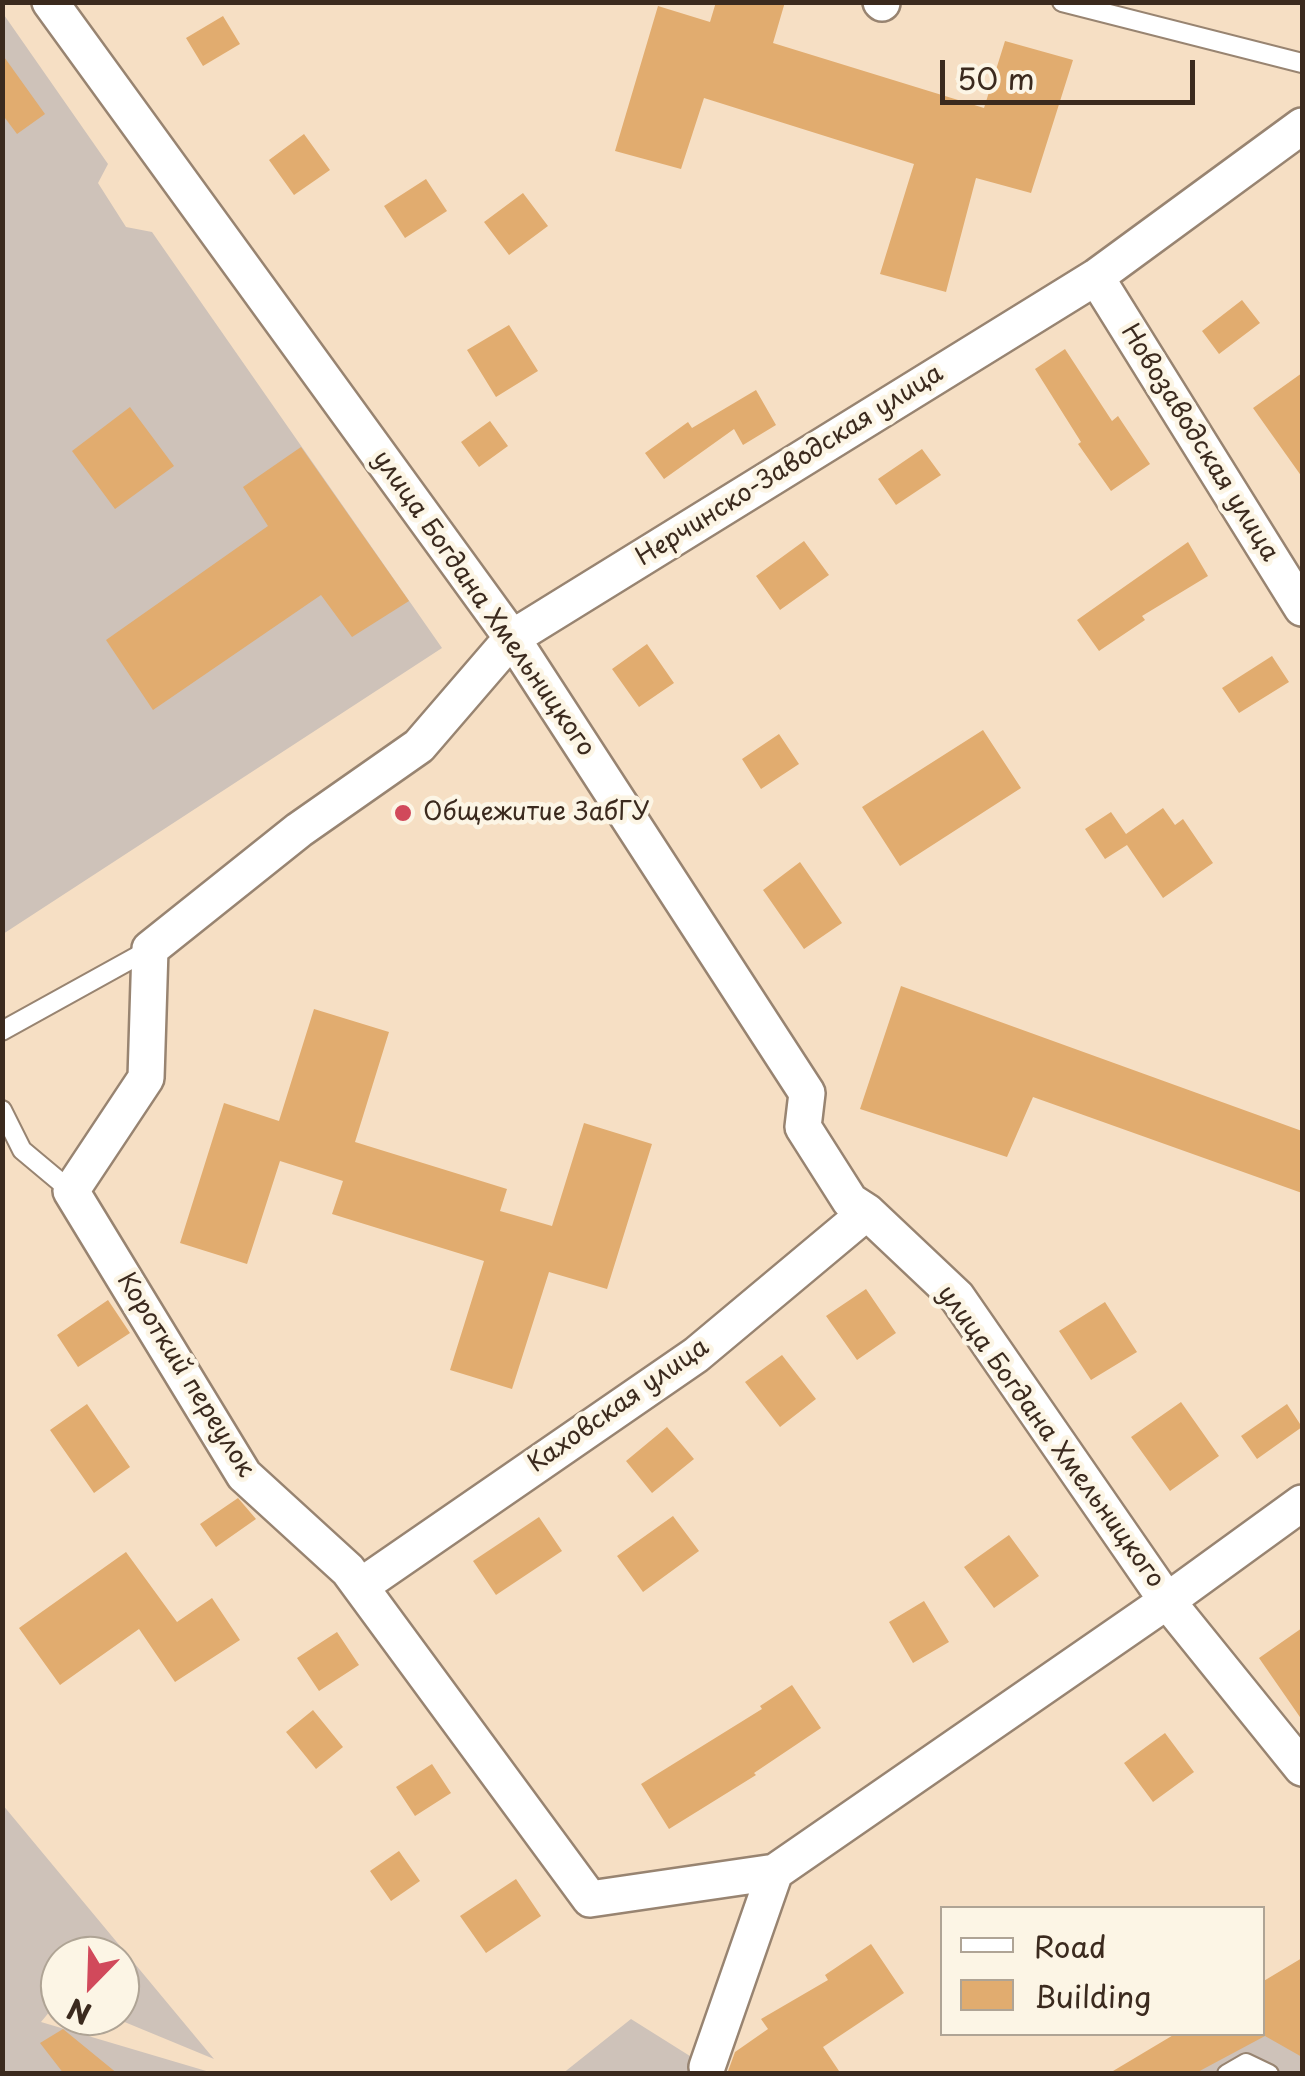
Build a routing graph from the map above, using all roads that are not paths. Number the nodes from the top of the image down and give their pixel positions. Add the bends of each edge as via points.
1 (50, 2) edge
2 (891, 2) edge
3 (1062, 2) edge
4 (882, 3) edge
5 (1302, 63) edge
6 (1302, 126) edge
7 (1096, 277) junction
8 (1298, 591) edge
9 (512, 638) junction
10 (150, 949) junction
11 (2, 1031) edge
12 (2, 1110) edge
13 (71, 1191) junction
14 (867, 1212) junction
15 (1302, 1503) edge
16 (360, 1586) junction
17 (1167, 1601) junction
18 (1302, 1768) edge
19 (775, 1872) junction
20 (706, 2070) edge
21 (1227, 2074) edge
22 (1269, 2074) edge

1 - 9 street, улица Богдана Хмельницкого
2 - 4 lane
3 - 5 lane
6 - 7 street, Нерчинско-Заводская улица
7 - 8 street, Новозаводская улица
7 - 9 street, Нерчинско-Заводская улица
9 - 10 street, Нерчинско-Заводская улица via 419,746 299,830
9 - 14 street, улица Богдана Хмельницкого via 806,1093 803,1127 850,1201
10 - 11 lane
10 - 13 street via 146,1078
12 - 13 lane via 22,1150
13 - 16 street, Короткий переулок via 244,1475
14 - 16 street, Каховская улица via 696,1355
14 - 17 street, улица Богдана Хмельницкого via 957,1297
15 - 17 street
16 - 19 street, Короткий переулок via 590,1899
17 - 18 street, улица Богдана Хмельницкого
17 - 19 street
19 - 20 street
21 - 22 lane via 1246,2063

